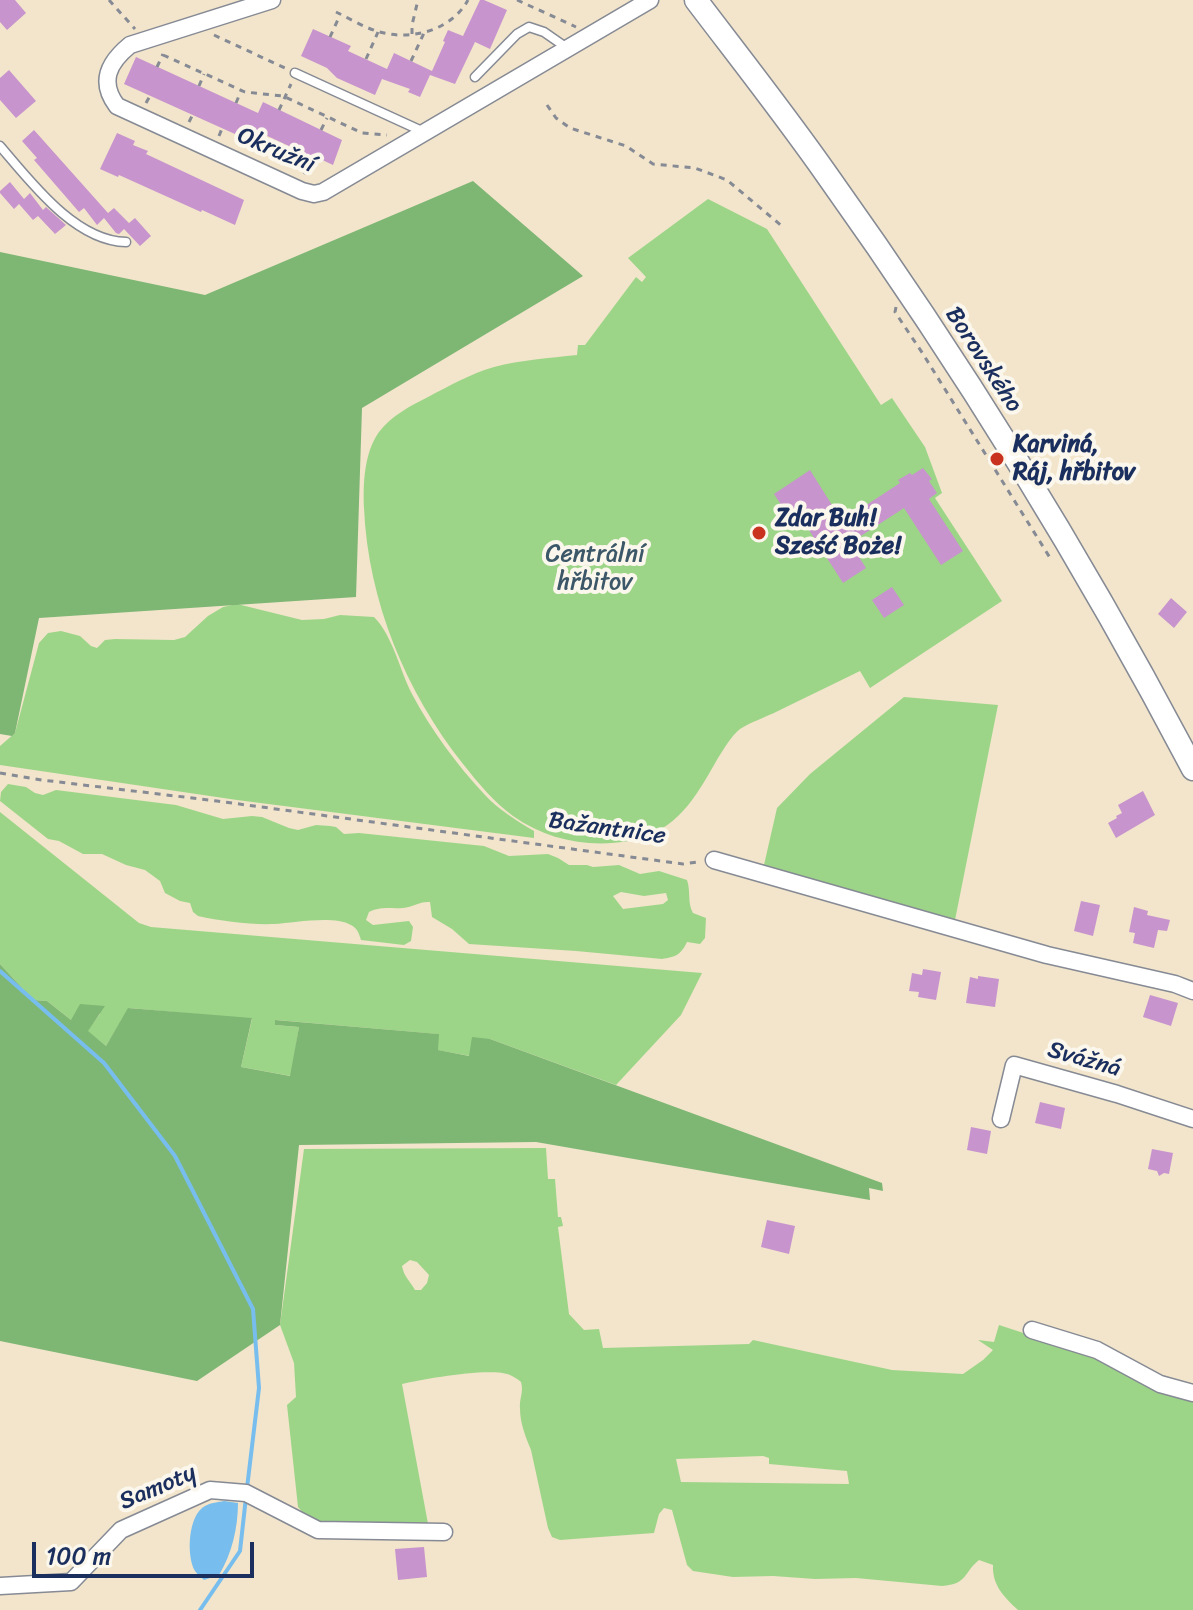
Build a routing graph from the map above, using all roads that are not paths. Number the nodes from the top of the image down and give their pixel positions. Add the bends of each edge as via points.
1 (272, 0) edge
2 (696, 0) edge
3 (644, 1) edge
4 (567, 49) junction
5 (295, 73) road end
6 (475, 77) dead end
7 (424, 132) junction
8 (0, 146) edge
9 (126, 242) dead end
10 (1193, 769) edge
11 (714, 860) road end
12 (1193, 991) edge
13 (1001, 1119) dead end
14 (1193, 1119) edge
15 (1032, 1330) dead end
16 (1193, 1393) edge
17 (444, 1532) dead end
18 (0, 1586) edge

1 - 7 street, Okružní via 130,45 111,64 108,76 107,89 117,106 314,194
2 - 10 main road, Borovského via 827,173 941,342 1071,548
3 - 4 street, Okružní
4 - 6 lane via 529,27
4 - 7 street, Okružní
5 - 7 lane
8 - 9 lane via 76,226
11 - 12 street
13 - 14 street, Svážná via 1014,1065
15 - 16 street via 1097,1350 1160,1384
17 - 18 street, Samoty via 318,1530 246,1493 210,1490 121,1530 71,1582

